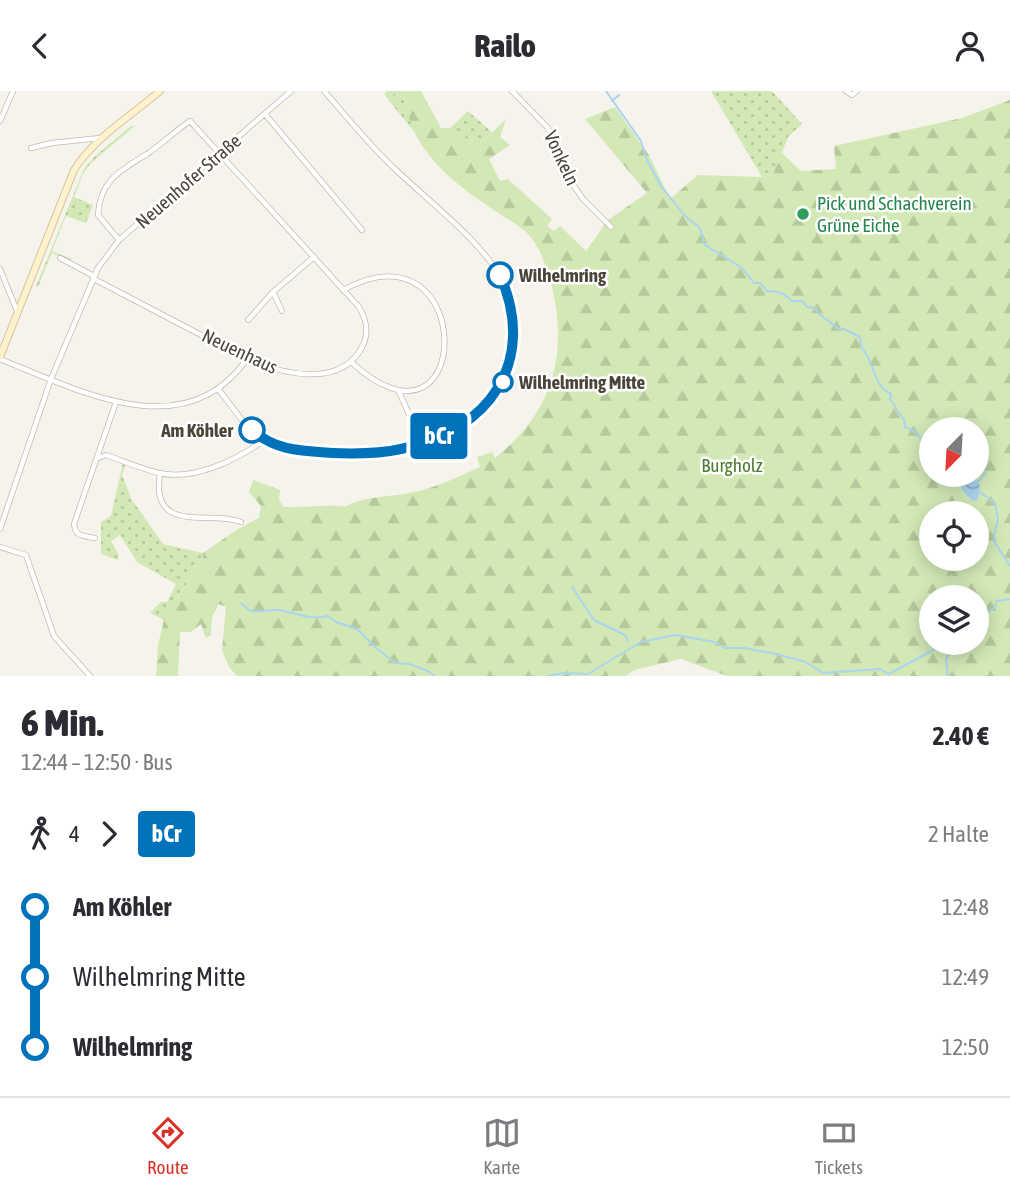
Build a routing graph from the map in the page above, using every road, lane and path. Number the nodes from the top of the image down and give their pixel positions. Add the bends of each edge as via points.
1 (13, 91) edge
2 (160, 91) edge
3 (291, 91) edge
4 (324, 91) edge
5 (512, 91) edge
6 (846, 91) edge
7 (857, 91) edge
8 (265, 114) junction
9 (0, 121) edge
10 (104, 138) junction
11 (31, 148) dead end
12 (220, 154) junction
13 (611, 227) dead end
14 (362, 230) dead end
15 (119, 240) junction
16 (314, 257) junction
17 (60, 258) dead end
18 (0, 269) edge
19 (94, 279) junction
20 (343, 290) junction
21 (273, 292) junction
22 (282, 311) dead end
23 (17, 312) junction
24 (248, 320) dead end
25 (0, 358) edge
26 (247, 359) junction
27 (351, 362) junction
28 (51, 379) junction
29 (219, 390) junction
30 (399, 392) junction
31 (116, 402) junction
32 (264, 440) junction
33 (422, 443) junction
34 (98, 458) junction
35 (160, 474) junction
36 (241, 521) dead end
37 (0, 529) edge
38 (95, 538) dead end
39 (0, 547) edge
40 (90, 676) edge

1 - 9 street
2 - 10 main road
3 - 8 street, Neuenhofer Straße
4 - 33 street via 376,151 492,262 510,303 512,351 499,389 474,416
5 - 13 street, Vonkeln via 548,128 574,186
6 - 7 street via 852,95
8 - 12 street, Neuenhofer Straße
8 - 14 street
10 - 11 street
10 - 23 main road via 74,170
12 - 15 street, Neuenhofer Straße
12 - 15 street via 190,121 126,166 103,190 99,201 98,215
12 - 16 street
15 - 19 street, Neuenhofer Straße
16 - 20 street
16 - 21 street, Neuenhaus
17 - 19 street
18 - 23 street
19 - 26 street, Neuenhaus
19 - 28 street, Neuenhofer Straße
20 - 27 street via 361,310 366,325 363,344
20 - 30 street via 369,278 396,276 413,281 429,296 444,330 444,356 427,384
21 - 22 street
21 - 24 street, Neuenhaus
23 - 25 main road
25 - 28 street
26 - 27 street, Neuenhaus via 295,374 326,372
26 - 29 street
27 - 30 street via 376,383
28 - 31 street
28 - 37 street, Neuenhofer Straße
29 - 31 street via 170,406
29 - 32 street
30 - 33 street
31 - 34 street
32 - 33 street via 287,450 343,453 386,452
32 - 35 street via 214,466 178,475
34 - 35 street via 106,455
34 - 38 street via 74,524 78,535
35 - 36 street via 159,491 173,512 191,519
39 - 40 street via 26,555 54,636

